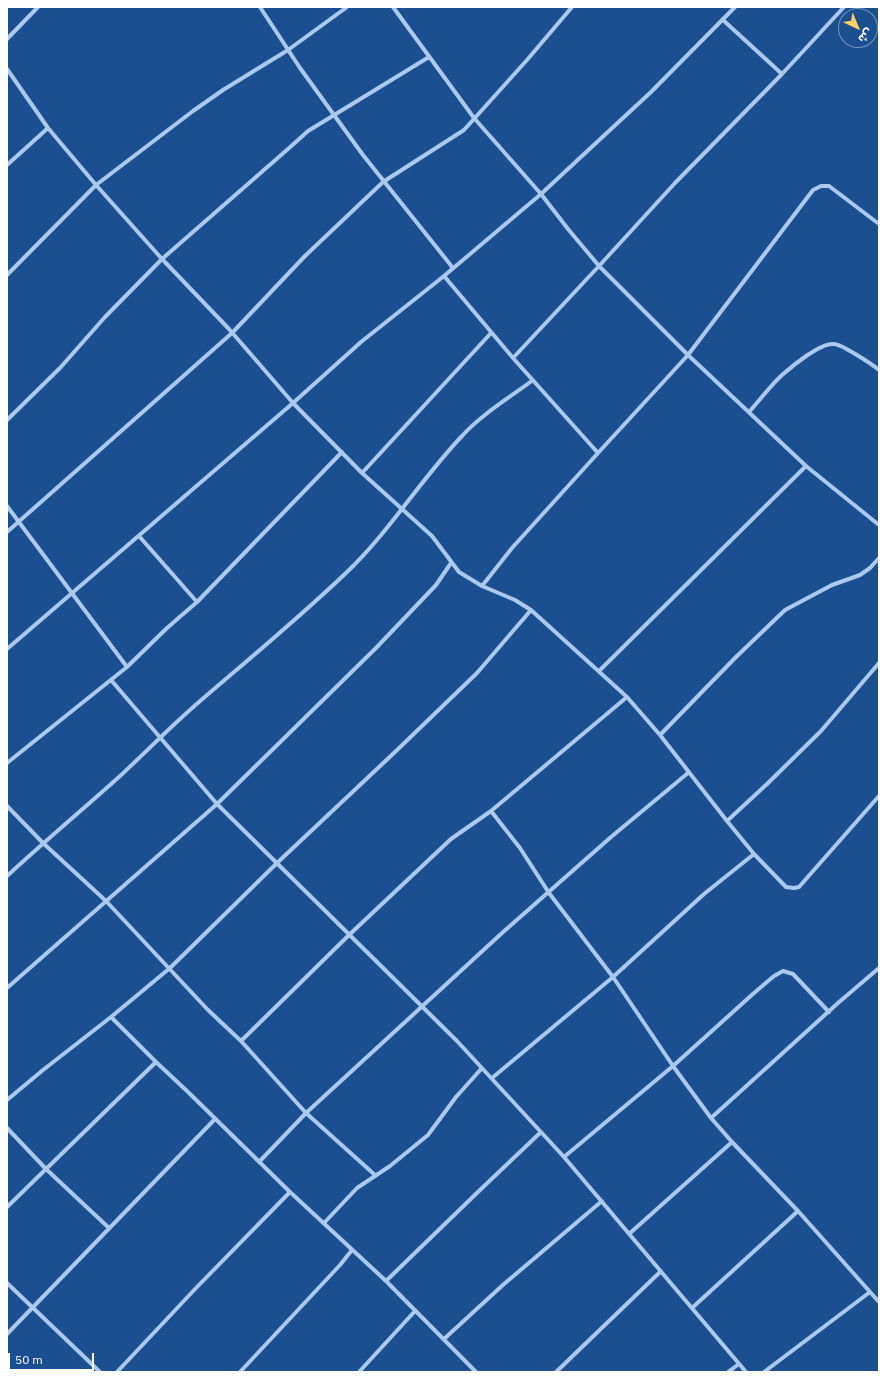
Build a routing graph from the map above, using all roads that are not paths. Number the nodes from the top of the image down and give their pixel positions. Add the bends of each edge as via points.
1 (38, 7) edge
2 (260, 7) edge
3 (347, 7) edge
4 (393, 7) edge
5 (572, 7) edge
6 (736, 7) edge
7 (844, 7) edge
8 (723, 20) junction
9 (7, 39) edge
10 (288, 50) junction
11 (429, 57) junction
12 (7, 69) edge
13 (782, 74) junction
14 (334, 115) junction
15 (474, 118) junction
16 (48, 128) junction
17 (7, 165) edge
18 (383, 182) junction
19 (96, 185) junction
20 (541, 194) junction
21 (879, 224) edge
22 (162, 259) junction
23 (600, 266) junction
24 (453, 268) junction
25 (7, 276) edge
26 (444, 276) junction
27 (232, 333) junction
28 (491, 333) junction
29 (688, 355) junction
30 (513, 358) junction
31 (879, 370) edge
32 (533, 380) junction
33 (293, 403) junction
34 (749, 412) junction
35 (7, 420) edge
36 (342, 452) junction
37 (598, 453) junction
38 (806, 466) junction
39 (362, 472) junction
40 (7, 506) edge
41 (402, 510) junction
42 (18, 522) junction
43 (879, 525) edge
44 (7, 532) edge
45 (139, 536) junction
46 (879, 558) edge
47 (451, 563) junction
48 (482, 586) junction
49 (72, 594) junction
50 (197, 602) junction
51 (531, 610) junction
52 (7, 649) edge
53 (879, 663) edge
54 (127, 667) junction
55 (599, 671) junction
56 (111, 680) junction
57 (627, 697) junction
58 (660, 735) junction
59 (160, 737) junction
60 (7, 763) edge
61 (688, 773) junction
62 (879, 796) edge
63 (217, 804) junction
64 (7, 806) edge
65 (491, 811) junction
66 (727, 821) junction
67 (42, 843) junction
68 (754, 854) junction
69 (277, 863) junction
70 (7, 876) edge
71 (549, 893) junction
72 (106, 901) junction
73 (349, 935) junction
74 (170, 968) junction
75 (879, 968) edge
76 (613, 977) junction
77 (7, 988) edge
78 (421, 1007) junction
79 (829, 1012) junction
80 (111, 1017) junction
81 (241, 1041) junction
82 (156, 1062) junction
83 (673, 1066) junction
84 (482, 1068) junction
85 (492, 1078) junction
86 (7, 1100) edge
87 (306, 1112) junction
88 (711, 1118) junction
89 (215, 1119) junction
90 (7, 1128) edge
91 (541, 1132) junction
92 (732, 1142) junction
93 (564, 1157) junction
94 (260, 1162) junction
95 (46, 1169) junction
96 (374, 1175) junction
97 (290, 1192) junction
98 (602, 1201) junction
99 (7, 1207) edge
100 (798, 1211) junction
101 (324, 1223) junction
102 (109, 1228) junction
103 (629, 1234) junction
104 (352, 1250) junction
105 (660, 1272) junction
106 (386, 1281) junction
107 (7, 1282) edge
108 (870, 1292) junction
109 (879, 1302) edge
110 (34, 1308) junction
111 (692, 1308) junction
112 (415, 1311) junction
113 (7, 1334) edge
114 (444, 1339) junction
115 (739, 1364) junction
116 (100, 1372) edge
117 (117, 1372) edge
118 (240, 1372) edge
119 (359, 1372) edge
120 (475, 1372) edge
121 (556, 1372) edge
122 (728, 1372) edge
123 (746, 1372) edge
124 (764, 1372) edge

1 - 9 street
2 - 10 street
3 - 10 street
4 - 11 street
5 - 15 street
6 - 8 street
7 - 13 street
8 - 13 street
8 - 20 street via 651,92
10 - 14 street
10 - 19 street via 193,111
11 - 14 street
11 - 15 street
12 - 16 street
13 - 23 street via 675,183
14 - 18 street
14 - 22 street via 308,131
15 - 18 street via 464,130
15 - 20 street
16 - 17 street
16 - 19 street
18 - 24 street
18 - 27 street via 305,256
19 - 22 street
19 - 25 street
20 - 23 street
20 - 24 street
21 - 29 street via 828,186 813,190
22 - 27 street
22 - 35 street via 60,368
23 - 29 street
23 - 30 street
24 - 26 street
26 - 28 street
26 - 33 street via 361,342
27 - 33 street
27 - 42 street
28 - 30 street
28 - 39 street
29 - 34 street
29 - 37 street
30 - 32 street
31 - 34 street via 835,344 825,344 782,375
32 - 37 street
32 - 41 street via 481,418 462,436
33 - 36 street
33 - 45 street
34 - 38 street
36 - 39 street
36 - 50 street
37 - 48 street via 512,548
38 - 43 street
38 - 55 street
39 - 41 street
40 - 42 street
41 - 47 street via 432,536
41 - 59 street via 348,571 307,610
42 - 44 street
42 - 49 street
45 - 49 street
45 - 50 street
46 - 58 street via 860,575 832,585 785,610
47 - 48 street via 459,572
47 - 63 street via 436,585 376,648
48 - 51 street
49 - 52 street
49 - 54 street
50 - 54 street
51 - 55 street
51 - 69 street via 477,673
53 - 66 street via 821,730
54 - 56 street
55 - 57 street
56 - 59 street
56 - 60 street
57 - 58 street
57 - 65 street
58 - 61 street
59 - 63 street
59 - 67 street
61 - 66 street
61 - 71 street
62 - 68 street via 799,887 786,887
63 - 69 street
63 - 72 street
64 - 67 street
65 - 71 street via 520,848
65 - 73 street via 451,839
66 - 68 street
67 - 70 street
67 - 72 street
68 - 76 street via 704,894
69 - 73 street
69 - 74 street
71 - 76 street
71 - 78 street
72 - 74 street
72 - 77 street
73 - 78 street
73 - 81 street
74 - 80 street
74 - 81 street via 208,1010
75 - 79 street
76 - 83 street
76 - 85 street
78 - 84 street
78 - 87 street
79 - 83 street via 793,974 783,971 754,993
79 - 88 street
80 - 82 street
80 - 86 street
81 - 87 street
82 - 89 street
82 - 95 street
83 - 88 street
83 - 93 street
84 - 85 street
84 - 96 street via 456,1097 428,1135 400,1159
85 - 91 street
87 - 94 street
87 - 96 street
88 - 92 street
89 - 94 street
89 - 102 street
90 - 95 street
91 - 93 street
91 - 106 street
92 - 100 street
92 - 103 street
93 - 98 street
94 - 97 street
95 - 99 street
95 - 102 street
96 - 101 street via 357,1188
97 - 101 street
97 - 117 street
98 - 103 street
98 - 114 street
100 - 108 street
100 - 111 street
101 - 104 street
102 - 110 street
103 - 105 street
104 - 106 street
104 - 118 street
105 - 111 street
105 - 121 street
106 - 112 street
107 - 110 street
108 - 109 street
108 - 124 street
110 - 113 street
110 - 116 street
111 - 115 street
112 - 114 street
112 - 119 street
114 - 120 street
115 - 122 street
115 - 123 street

